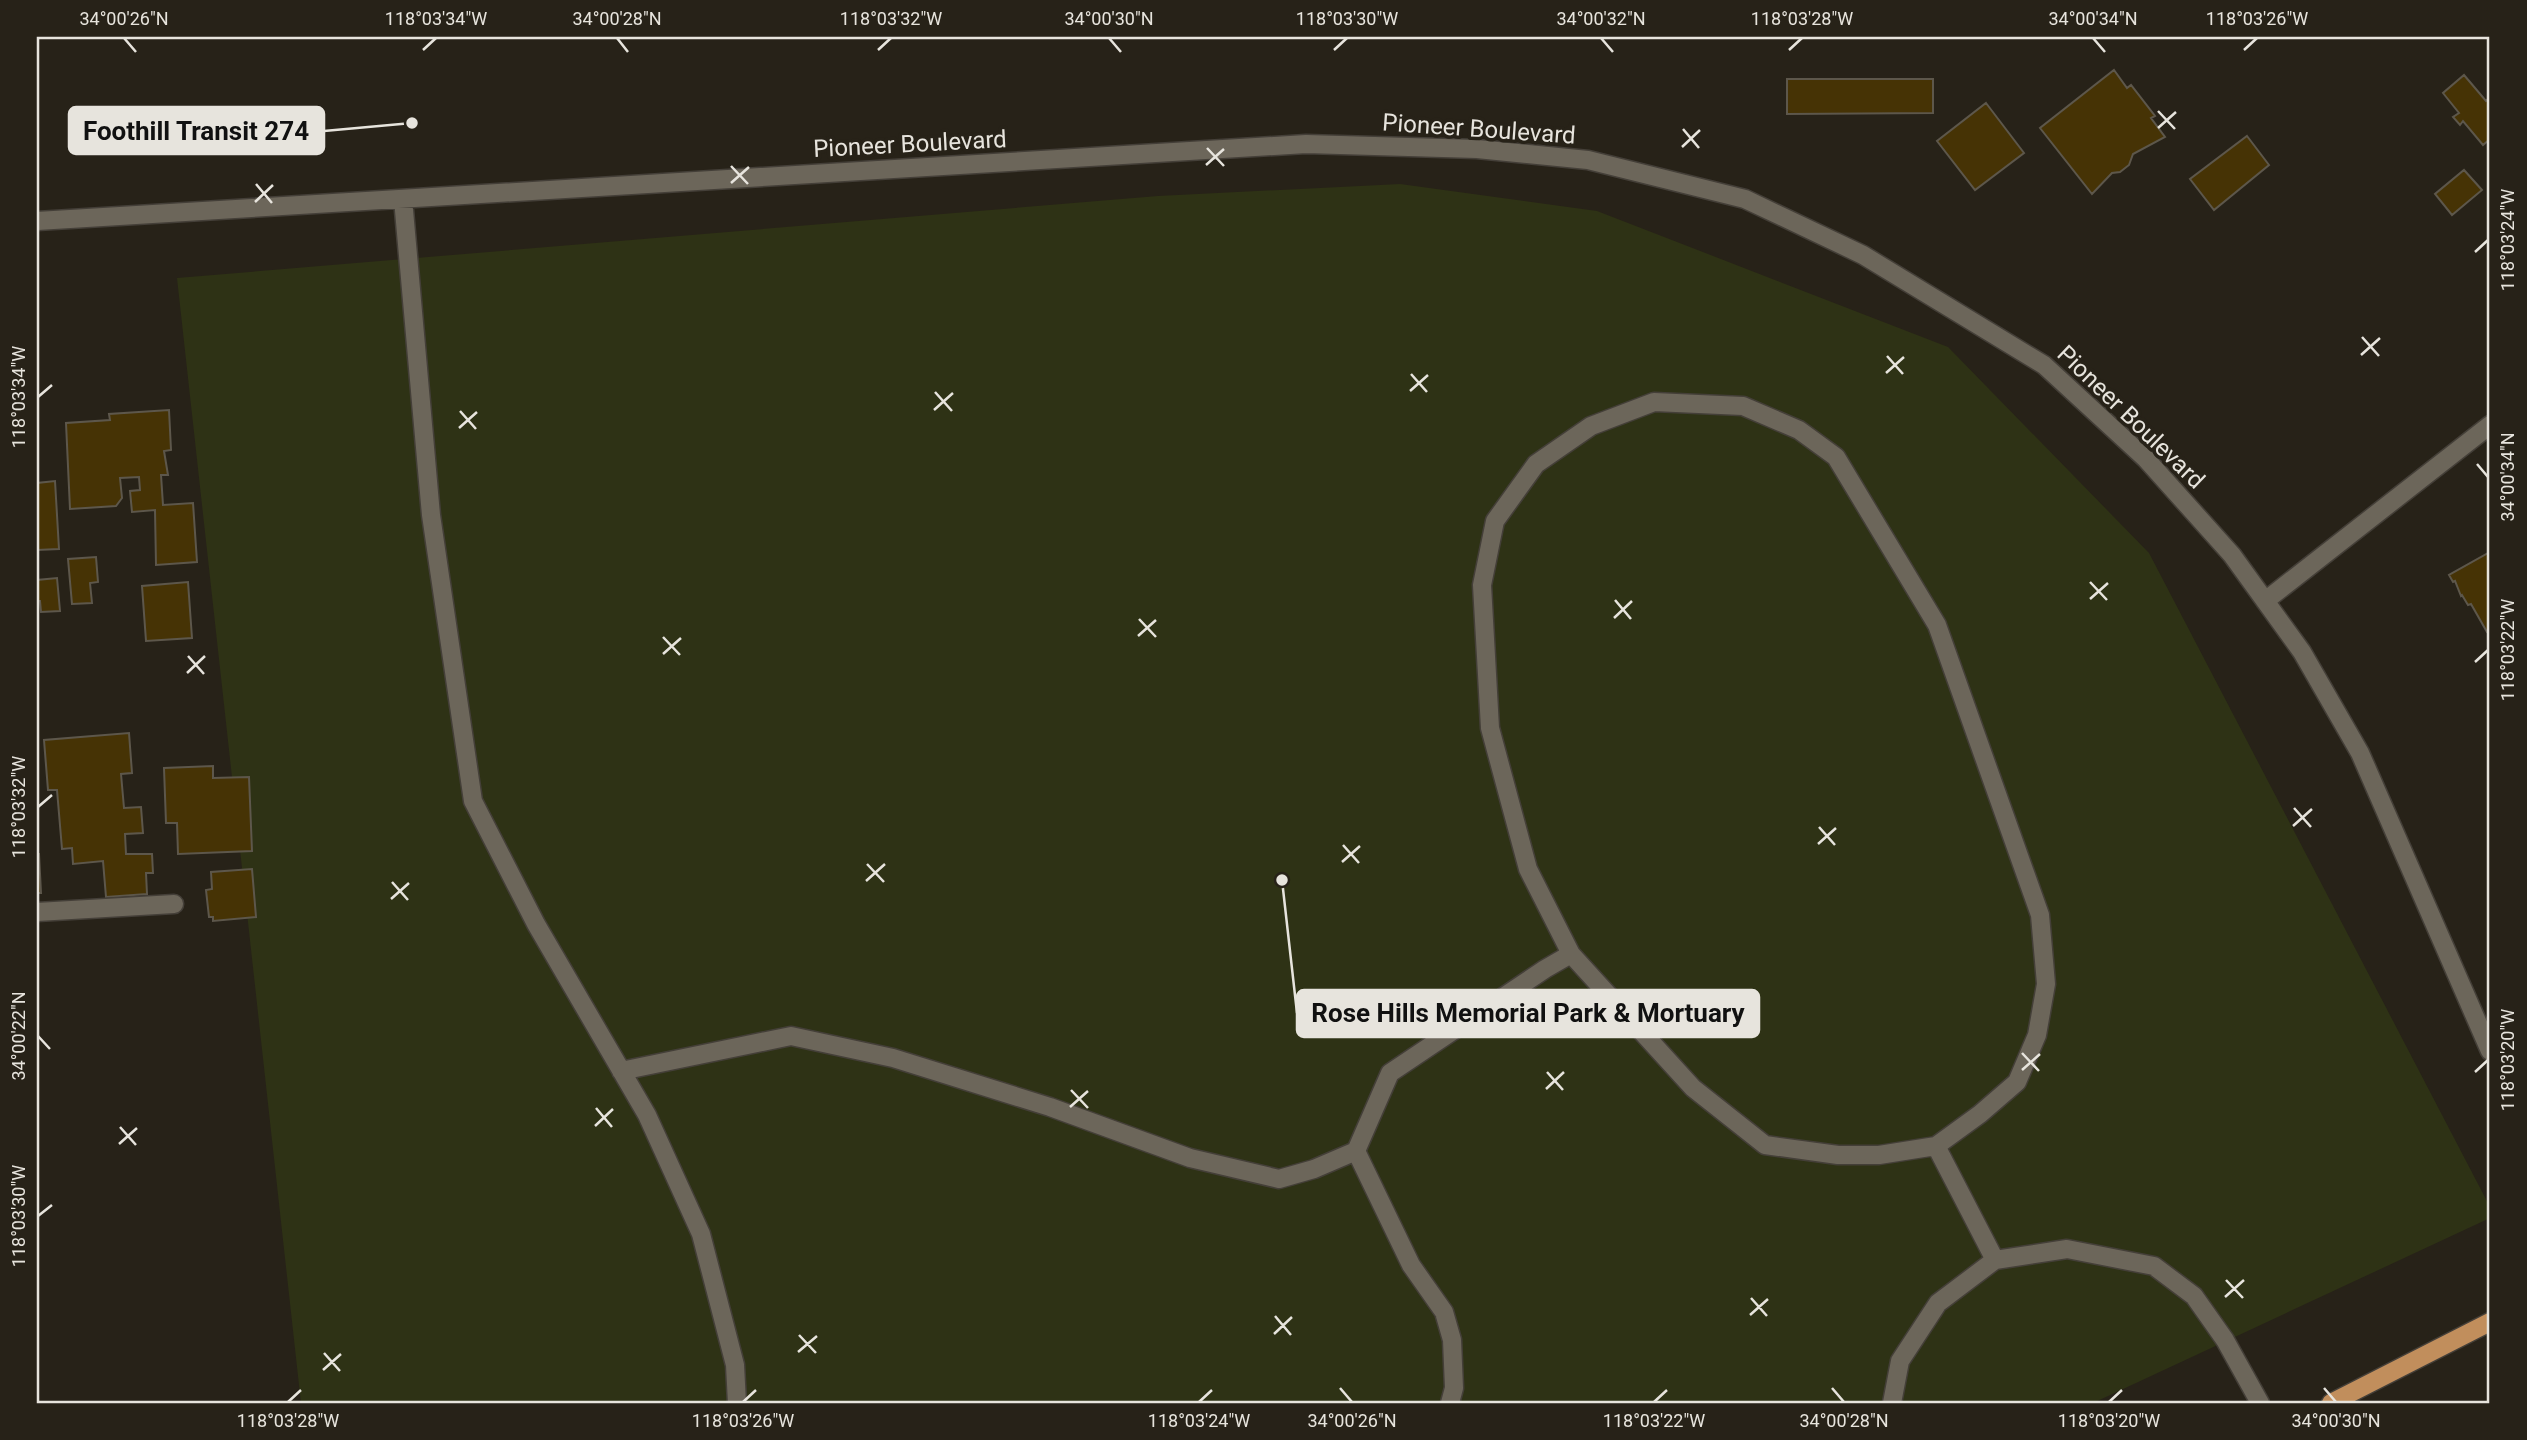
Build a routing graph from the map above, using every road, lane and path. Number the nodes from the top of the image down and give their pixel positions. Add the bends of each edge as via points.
1 (403, 199) junction
2 (37, 221) edge
3 (2490, 425) edge
4 (2265, 601) junction
5 (174, 904) dead end
6 (37, 912) edge
7 (1571, 954) junction
8 (2490, 1051) edge
9 (621, 1070) junction
10 (1936, 1146) junction
11 (1356, 1151) junction
12 (1995, 1259) junction
13 (2490, 1322) edge
14 (737, 1403) edge
15 (1450, 1403) edge
16 (1892, 1403) edge
17 (2260, 1403) edge
18 (2331, 1403) edge

1 - 2 street, Pioneer Boulevard
1 - 4 street, Pioneer Boulevard via 1306,144 1477,149 1588,160 1745,199 1863,255 2044,365 2146,459 2232,555
1 - 9 street via 431,515 473,800 536,924
3 - 4 street
4 - 8 street, Pioneer Boulevard via 2302,652 2360,753
5 - 6 street
7 - 10 street via 1693,1088 1765,1145 1838,1155 1879,1155
7 - 10 street via 1528,869 1490,728 1482,585 1495,521 1536,464 1591,426 1654,402 1742,406 1799,430 1836,457 1937,625 2040,915 2046,984 2037,1035 2017,1082
7 - 11 street via 1390,1073
9 - 11 street via 791,1036 893,1058 1050,1107 1190,1158 1279,1179
9 - 14 street via 647,1115 701,1234 735,1365
10 - 12 street
11 - 15 street via 1411,1265 1444,1312 1452,1340 1454,1388
12 - 16 street via 1938,1303 1900,1362
12 - 17 street via 2067,1249 2154,1266 2194,1296
13 - 18 main road

